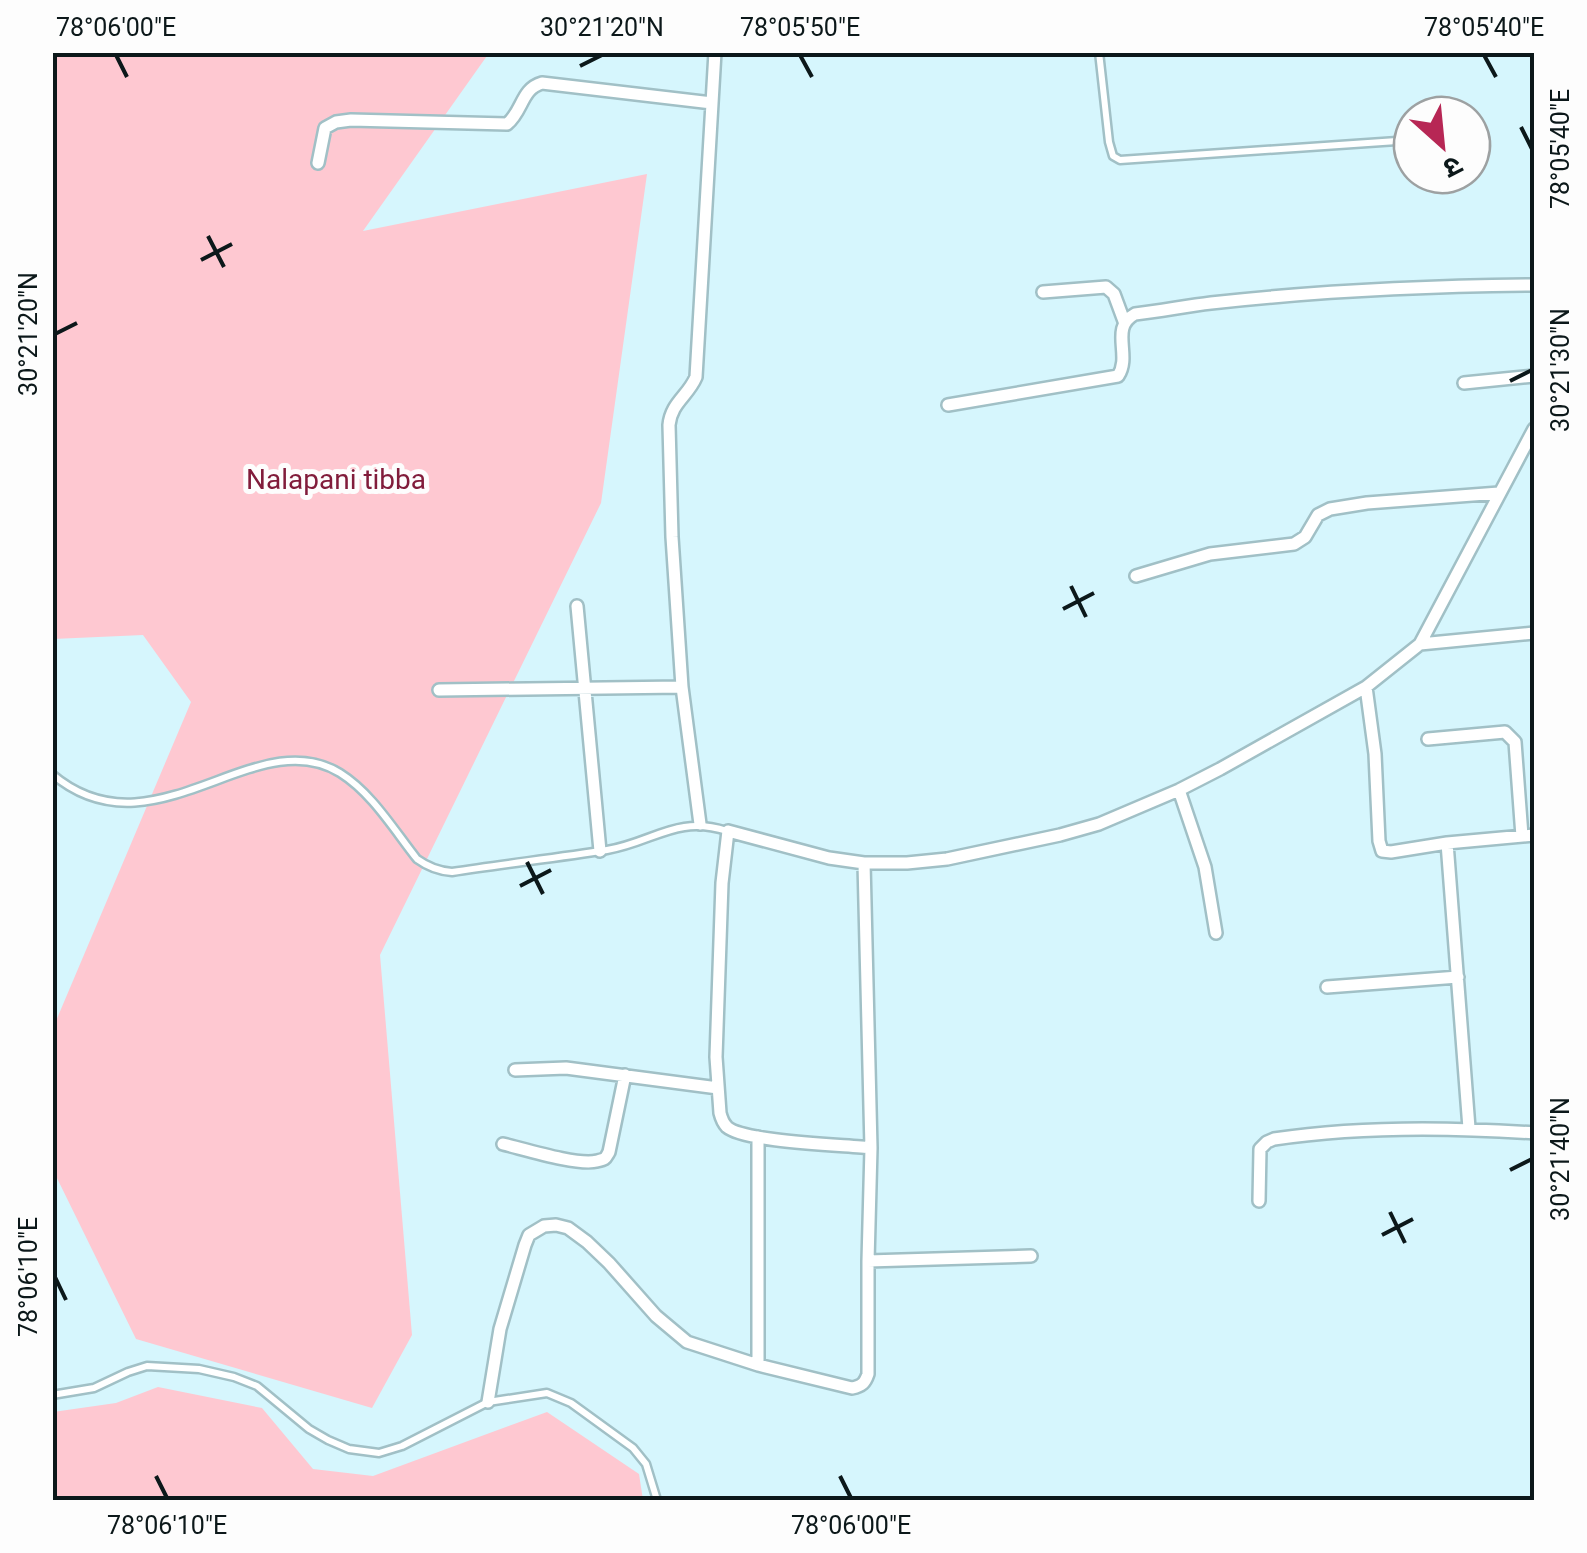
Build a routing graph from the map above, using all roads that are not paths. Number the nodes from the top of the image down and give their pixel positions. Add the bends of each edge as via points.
1 (715, 52) edge
2 (1099, 52) edge
3 (712, 103) junction
4 (1392, 141) edge
5 (318, 163) dead end
6 (1534, 285) edge
7 (1042, 292) dead end
8 (1124, 321) junction
9 (1534, 376) edge
10 (1464, 383) dead end
11 (948, 404) dead end
12 (1534, 429) edge
13 (1499, 493) junction
14 (1136, 576) dead end
15 (577, 606) dead end
16 (1534, 633) edge
17 (1420, 644) junction
18 (1366, 686) junction
19 (682, 687) junction
20 (585, 689) junction
21 (439, 690) dead end
22 (1428, 738) dead end
23 (52, 774) edge
24 (1179, 790) junction
25 (700, 824) junction
26 (728, 831) junction
27 (1528, 836) edge
28 (1447, 843) junction
29 (600, 850) junction
30 (864, 863) junction
31 (1216, 933) dead end
32 (1458, 976) junction
33 (1327, 987) dead end
34 (515, 1070) dead end
35 (624, 1075) junction
36 (718, 1088) junction
37 (1469, 1128) junction
38 (1534, 1133) edge
39 (758, 1137) junction
40 (502, 1144) dead end
41 (871, 1148) junction
42 (1258, 1201) dead end
43 (1031, 1256) dead end
44 (868, 1261) junction
45 (758, 1365) junction
46 (52, 1396) edge
47 (488, 1402) junction
48 (657, 1500) edge

1 - 3 street
2 - 4 lane via 1109,142 1120,160
3 - 5 street via 536,84 507,124 336,122 325,128
3 - 19 street via 696,377 668,426
6 - 8 street via 1320,293 1208,303
7 - 8 street via 1106,287
8 - 11 street via 1118,376
9 - 10 street
12 - 13 street
13 - 14 street via 1330,509 1294,544 1229,550
13 - 17 street
15 - 20 street
16 - 17 street
17 - 18 street
18 - 24 street
18 - 28 street via 1382,851
19 - 20 street
19 - 25 street
20 - 21 street
20 - 29 street
22 - 27 street via 1505,732 1512,737
23 - 29 lane via 88,795 150,801 256,765 303,761 350,780 416,859 436,870
24 - 30 street via 1060,836 947,858
24 - 31 street via 1206,867
25 - 26 lane
25 - 29 lane
26 - 30 street
26 - 36 street
27 - 28 street
28 - 32 street
30 - 41 street
32 - 33 street
32 - 37 street
34 - 35 street
35 - 36 street
35 - 40 street via 609,1152 600,1161
36 - 39 street via 728,1128
37 - 38 street
37 - 42 street via 1348,1131 1267,1142 1259,1154
39 - 41 street
39 - 45 street
41 - 44 street
43 - 44 street
44 - 45 street via 868,1374 862,1385
45 - 47 street via 687,1342 587,1242 568,1228 544,1226 528,1234 500,1329
46 - 47 lane via 147,1366 199,1369 257,1386 328,1440 379,1453
47 - 48 lane via 547,1393 563,1398 639,1454

